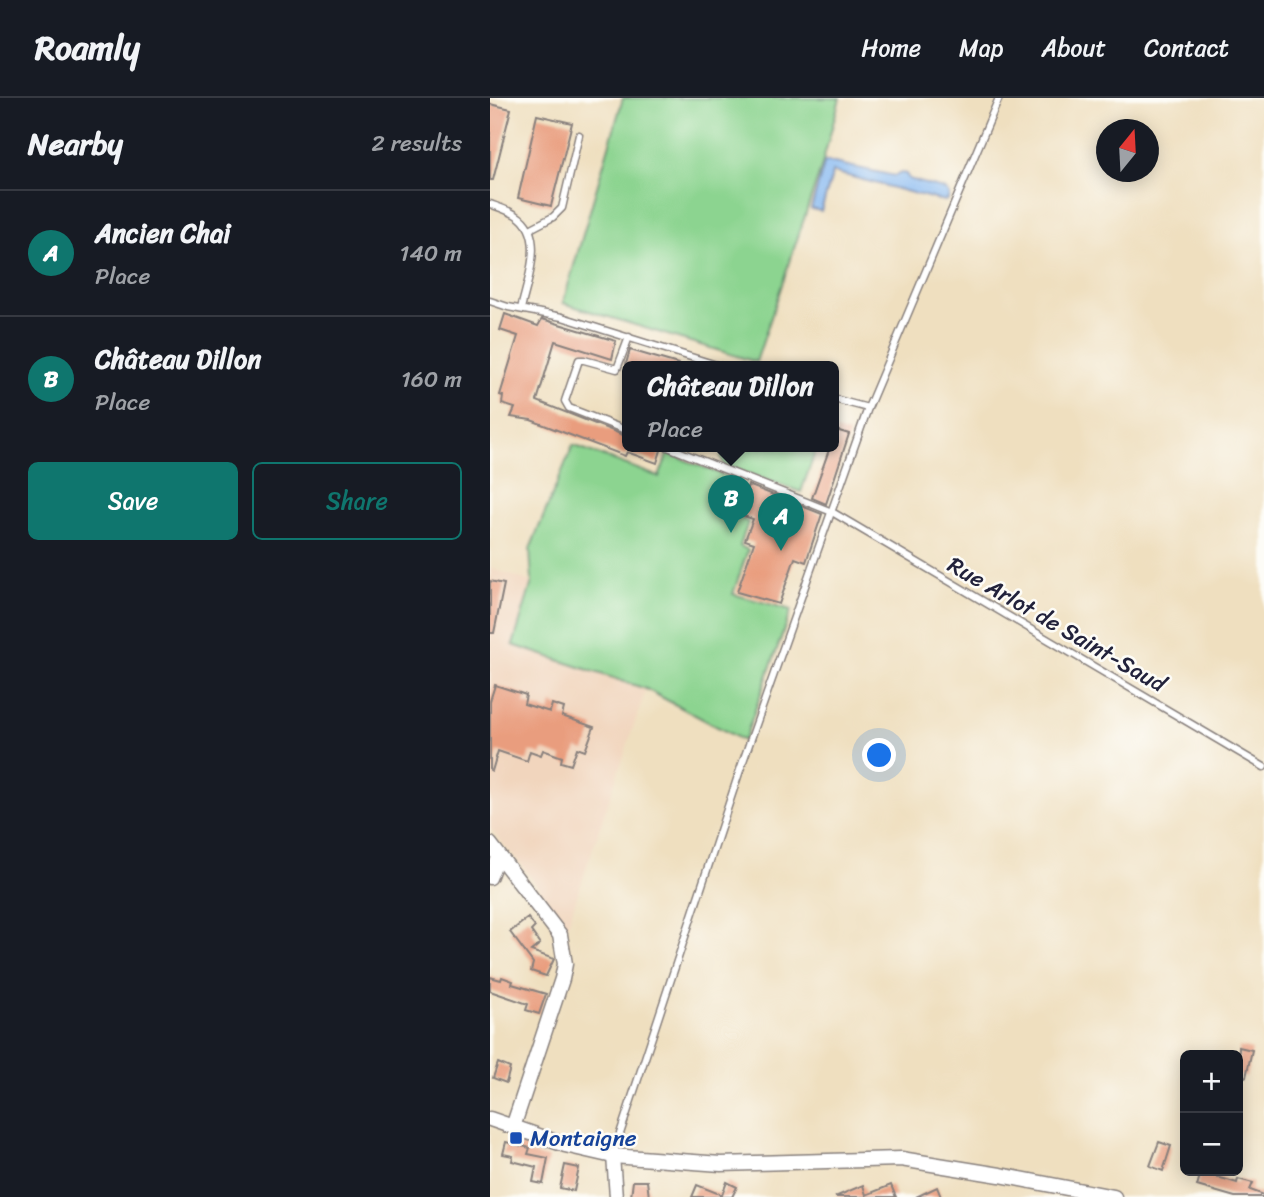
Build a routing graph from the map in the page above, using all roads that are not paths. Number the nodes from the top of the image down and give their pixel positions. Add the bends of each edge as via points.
1 (999, 98) edge
2 (579, 135) dead end
3 (490, 204) edge
4 (530, 229) junction
5 (490, 301) edge
6 (521, 309) junction
7 (629, 337) junction
8 (704, 361) edge
9 (839, 400) edge
10 (868, 408) junction
11 (622, 429) edge
12 (681, 452) edge
13 (832, 512) junction
14 (1264, 767) edge
15 (495, 849) edge
16 (490, 878) edge
17 (490, 1119) edge
18 (513, 1126) junction
19 (613, 1156) junction
20 (616, 1197) edge
21 (1114, 1197) edge

1 - 10 lane
2 - 4 lane via 562,208
3 - 4 lane via 517,216
4 - 6 lane via 533,254
5 - 6 lane
6 - 7 lane
7 - 8 lane
7 - 11 lane via 617,369 579,360 565,401 569,408
9 - 10 lane
10 - 13 lane
12 - 13 lane, Rue Arlot de Saint-Saud
13 - 14 lane, Rue Arlot de Saint-Saud
13 - 19 lane via 706,871
15 - 16 street
15 - 18 street via 560,934 565,964
17 - 18 street
18 - 19 street
19 - 20 street
19 - 21 street via 720,1164 901,1159

